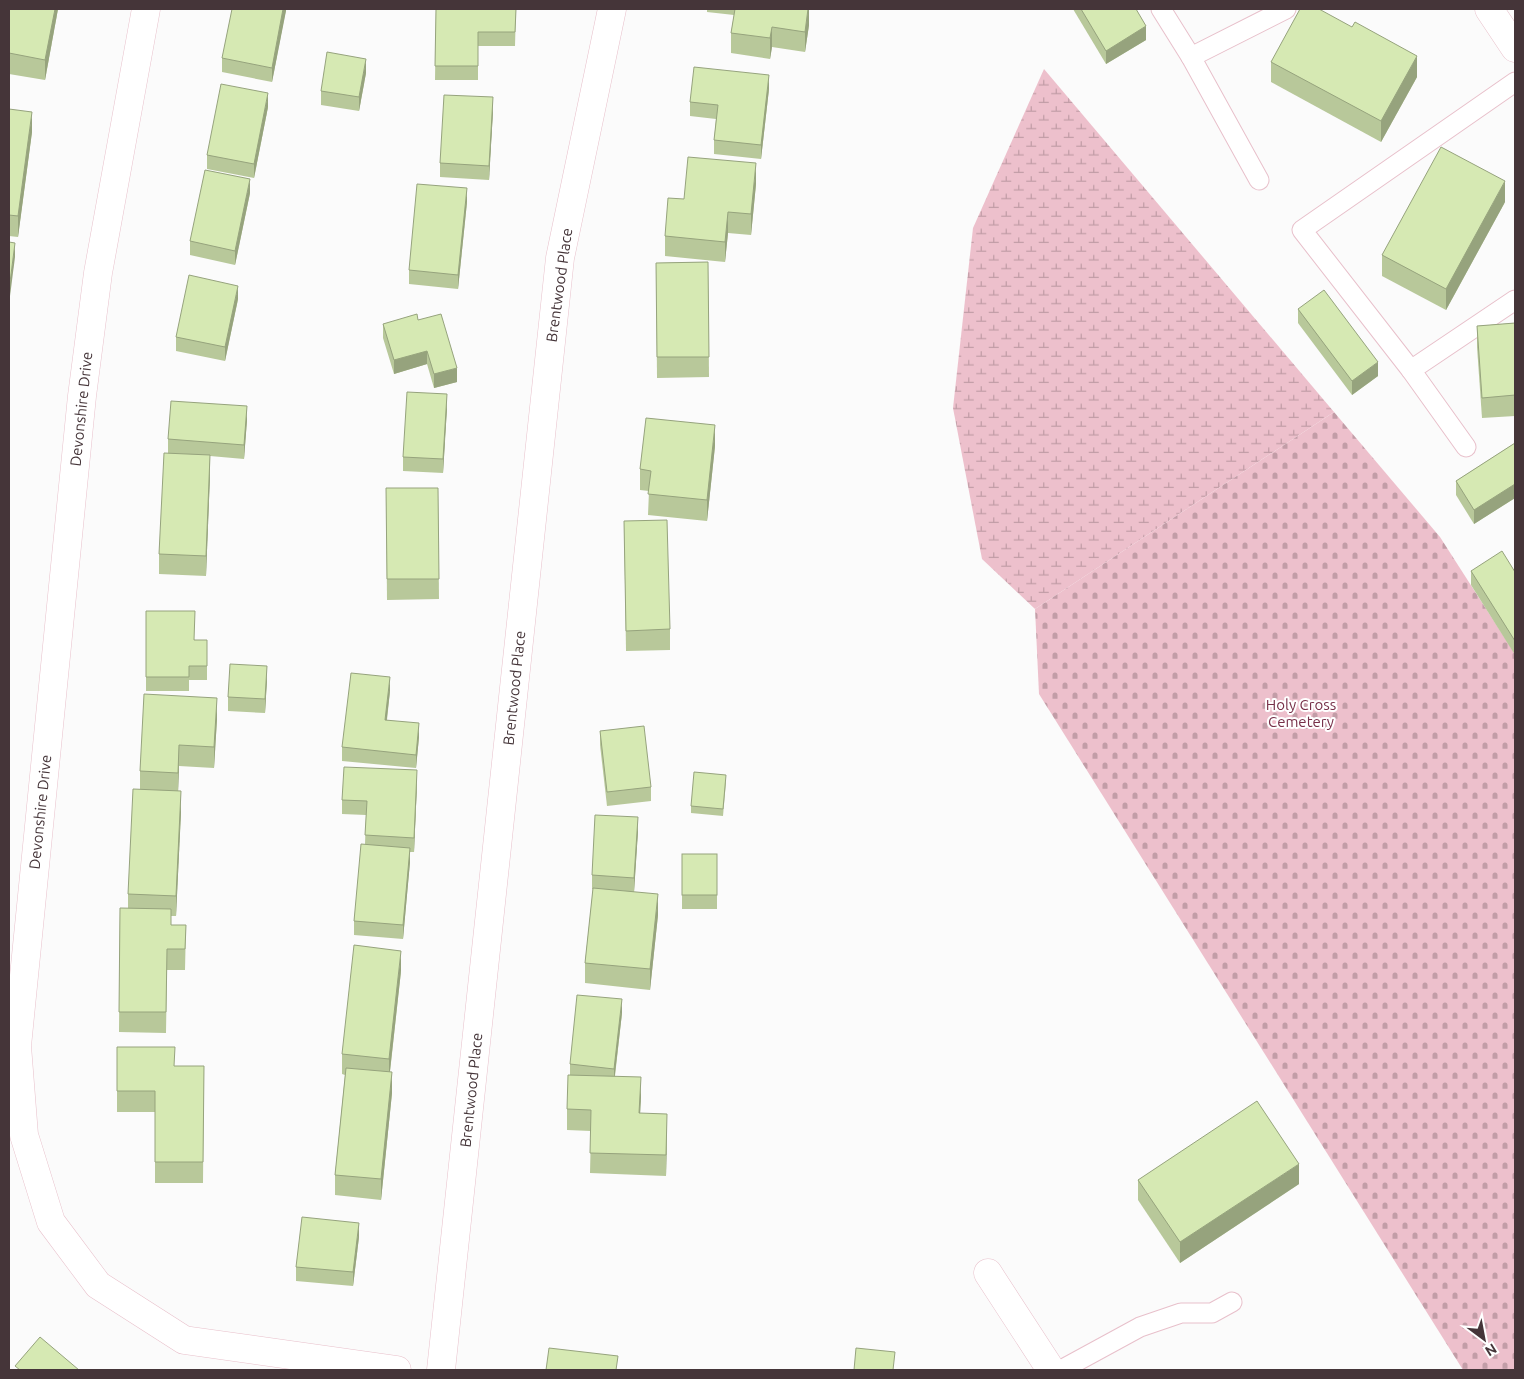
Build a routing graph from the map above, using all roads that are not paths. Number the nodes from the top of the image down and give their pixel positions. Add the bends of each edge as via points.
1 (146, 9) edge
2 (612, 9) edge
3 (1161, 9) edge
4 (1286, 9) edge
5 (1489, 9) edge
6 (1515, 48) edge
7 (1191, 57) junction
8 (1515, 82) edge
9 (1259, 180) dead end
10 (1515, 300) edge
11 (1411, 370) junction
12 (1466, 447) dead end
13 (16, 976) edge
14 (988, 1273) dead end
15 (1232, 1302) dead end
16 (397, 1370) edge
17 (441, 1370) edge
18 (1051, 1370) edge
19 (1061, 1370) edge

1 - 13 street, Devonshire Drive via 98,273
2 - 17 street, Brentwood Place via 560,258
3 - 7 lane
4 - 7 lane
5 - 6 street
7 - 9 lane
8 - 11 lane via 1302,230
10 - 11 lane
11 - 12 lane
13 - 16 street, Devonshire Drive via 17,1046 24,1134 51,1222 98,1285 184,1340
14 - 18 street
15 - 19 lane via 1212,1313 1181,1313 1140,1327

